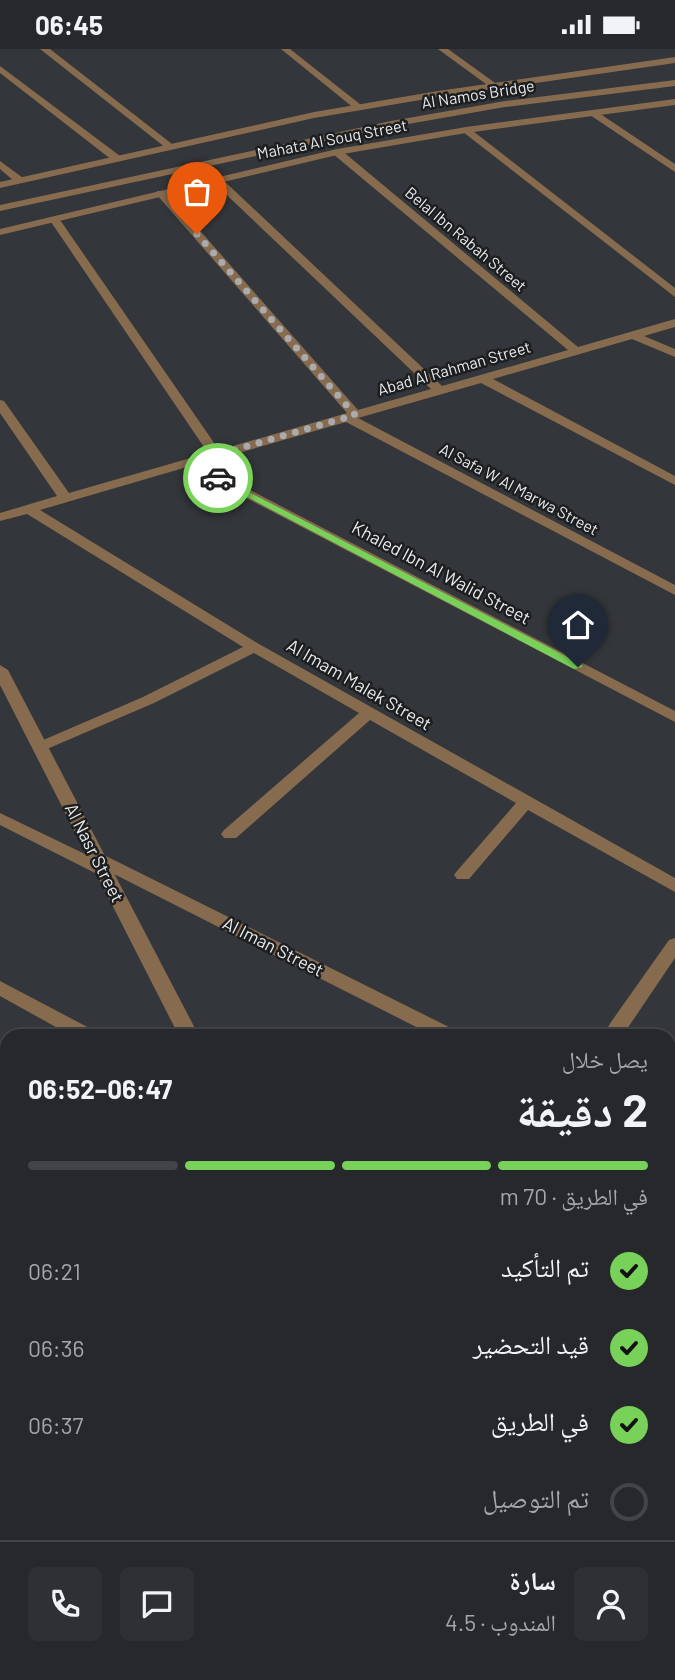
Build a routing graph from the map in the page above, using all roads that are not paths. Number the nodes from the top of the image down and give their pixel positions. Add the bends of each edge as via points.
1 (44, 49) edge
2 (285, 49) edge
3 (442, 49) edge
4 (675, 60) edge
5 (0, 69) edge
6 (675, 82) edge
7 (493, 85) junction
8 (675, 101) edge
9 (358, 107) junction
10 (593, 113) junction
11 (466, 130) junction
12 (169, 146) junction
13 (337, 152) junction
14 (116, 158) junction
15 (0, 164) edge
16 (675, 169) edge
17 (19, 180) junction
18 (217, 180) junction
19 (0, 185) edge
20 (161, 193) junction
21 (0, 208) edge
22 (54, 219) junction
23 (0, 232) edge
24 (675, 294) edge
25 (675, 323) edge
26 (632, 335) junction
27 (576, 351) junction
28 (675, 353) edge
29 (482, 378) junction
30 (440, 391) junction
31 (0, 404) edge
32 (351, 416) junction
33 (216, 456) junction
34 (189, 463) junction
35 (671, 475) edge
36 (66, 499) junction
37 (29, 509) junction
38 (0, 517) edge
39 (675, 591) edge
40 (254, 647) junction
41 (0, 670) edge
42 (368, 713) junction
43 (675, 717) edge
44 (40, 747) junction
45 (527, 802) junction
46 (0, 818) edge
47 (230, 834) dead end
48 (100, 864) junction
49 (464, 875) dead end
50 (675, 886) edge
51 (675, 944) edge
52 (0, 988) edge
53 (618, 1027) dead end
54 (75, 1029) edge
55 (185, 1029) edge
56 (436, 1029) edge

1 - 12 street
2 - 9 street
3 - 7 street
4 - 7 street, Mahata Al Souq Street
5 - 14 street
6 - 21 street, Al Namos Bridge via 391,124
7 - 9 street, Mahata Al Souq Street
8 - 10 street, Mahata Al Souq Street
9 - 12 street, Mahata Al Souq Street
10 - 11 street, Mahata Al Souq Street
10 - 16 street
11 - 13 street, Mahata Al Souq Street
11 - 24 street
12 - 14 street, Mahata Al Souq Street
13 - 18 street, Mahata Al Souq Street
13 - 27 street, Belal Ibn Rabah Street
14 - 17 street, Mahata Al Souq Street
15 - 17 street
17 - 19 street, Mahata Al Souq Street
18 - 20 street, Mahata Al Souq Street
18 - 30 street
20 - 22 street, Mahata Al Souq Street
20 - 32 street
22 - 23 street, Mahata Al Souq Street
22 - 33 street
25 - 26 street, Abad Al Rahman Street
26 - 27 street, Abad Al Rahman Street
26 - 28 street
27 - 29 street, Abad Al Rahman Street
29 - 30 street, Abad Al Rahman Street
29 - 35 street
30 - 32 street, Abad Al Rahman Street
31 - 36 street
32 - 33 street, Abad Al Rahman Street
32 - 39 street, Al Safa W Al Marwa Street
33 - 34 street, Abad Al Rahman Street
34 - 36 street, Abad Al Rahman Street
34 - 43 street, Khaled Ibn Al Walid Street
36 - 37 street, Abad Al Rahman Street
37 - 38 street, Abad Al Rahman Street
37 - 40 street, Al Imam Malek Street
40 - 42 street, Al Imam Malek Street
40 - 44 street via 190,682
41 - 44 street, Al Nasr Street
42 - 45 street, Al Imam Malek Street
42 - 47 street
44 - 48 street, Al Nasr Street
45 - 49 street
45 - 50 street, Al Imam Malek Street
46 - 48 street, Al Iman Street
48 - 55 street, Al Nasr Street
48 - 56 street, Al Iman Street
51 - 53 street
52 - 54 street

